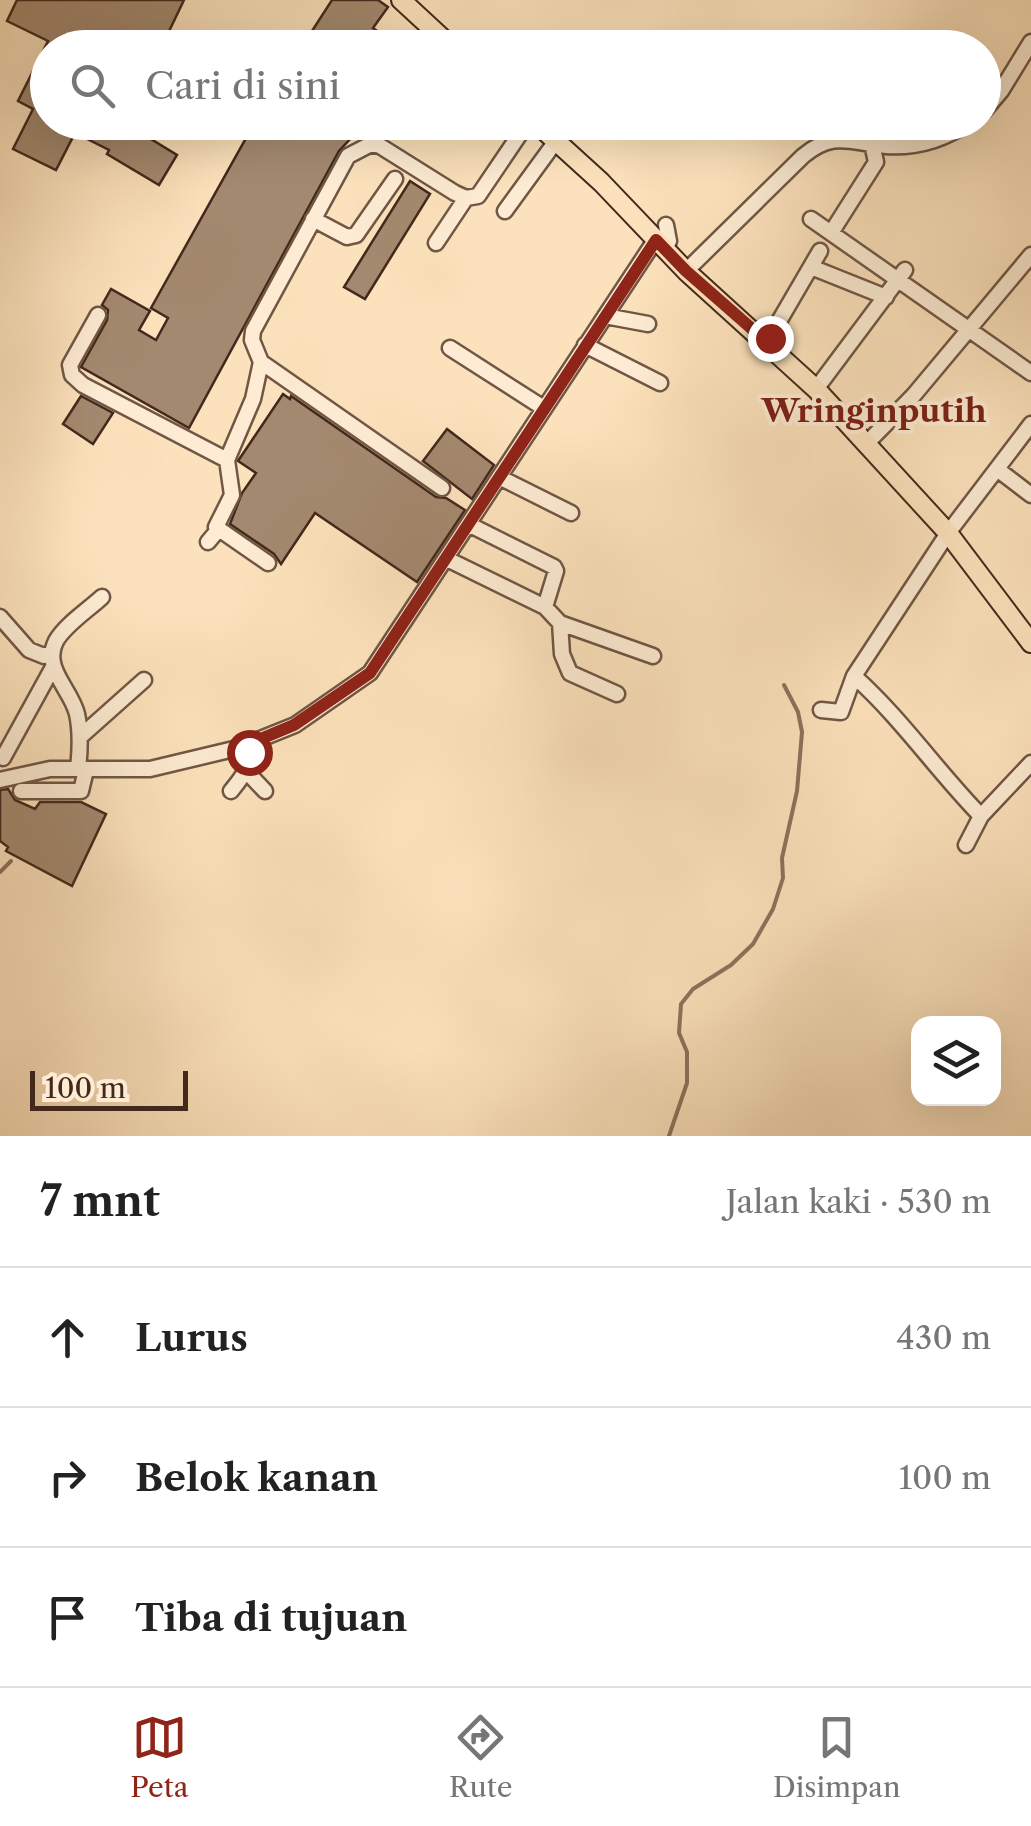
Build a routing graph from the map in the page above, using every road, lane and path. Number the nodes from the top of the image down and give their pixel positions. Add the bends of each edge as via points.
1 (401, 0) edge
2 (434, 30) edge
3 (1031, 42) edge
4 (1001, 92) edge
5 (518, 140) edge
6 (829, 140) edge
7 (839, 140) edge
8 (933, 140) edge
9 (556, 141) joint
10 (872, 144) junction
11 (395, 179) dead end
12 (466, 198) junction
13 (505, 211) dead end
14 (811, 219) dead end
15 (313, 220) junction
16 (831, 233) junction
17 (668, 239) junction
18 (436, 243) dead end
19 (820, 250) dead end
20 (1031, 255) edge
21 (811, 266) junction
22 (686, 271) junction
23 (902, 275) junction
24 (886, 297) junction
25 (98, 315) dead end
26 (605, 316) junction
27 (648, 324) dead end
28 (970, 328) junction
29 (767, 342) junction
30 (585, 345) junction
31 (450, 348) dead end
32 (261, 362) junction
33 (1031, 373) edge
34 (660, 383) dead end
35 (816, 389) junction
36 (542, 407) junction
37 (1031, 424) edge
38 (866, 444) junction
39 (227, 460) junction
40 (997, 468) junction
41 (500, 477) junction
42 (442, 488) dead end
43 (1031, 495) edge
44 (571, 513) dead end
45 (470, 525) junction
46 (948, 532) junction
47 (447, 559) junction
48 (268, 563) dead end
49 (102, 597) dead end
50 (546, 607) junction
51 (0, 617) edge
52 (560, 624) junction
53 (1031, 643) edge
54 (653, 656) dead end
55 (53, 660) junction
56 (854, 676) junction
57 (144, 680) dead end
58 (617, 694) dead end
59 (820, 710) dead end
60 (80, 737) junction
61 (246, 745) junction
62 (4, 758) dead end
63 (1031, 763) edge
64 (82, 770) junction
65 (246, 772) junction
66 (0, 780) edge
67 (22, 791) dead end
68 (232, 791) dead end
69 (266, 792) dead end
70 (981, 816) junction
71 (966, 845) dead end

1 - 2 main road
3 - 4 street
5 - 12 street via 478,196
6 - 22 street
7 - 10 street
8 - 10 street
9 - 13 street
9 - 17 main road
10 - 16 street via 876,162
11 - 15 street via 356,235 346,237
12 - 15 street via 372,144 348,156
12 - 18 street
14 - 16 street
15 - 32 street via 256,324 252,340
16 - 23 street
17 - 22 main road
17 - 26 street
19 - 21 street
20 - 28 street
21 - 24 street
21 - 29 street
22 - 29 main road
23 - 24 street
23 - 28 street
24 - 35 street
25 - 39 street via 70,365 72,375
26 - 27 street
26 - 30 street
28 - 33 street
28 - 38 street
29 - 35 main road
30 - 34 street
30 - 36 street
31 - 36 street
32 - 39 street
32 - 42 street
35 - 38 main road
36 - 41 street
37 - 40 street
38 - 46 main road
39 - 48 street via 232,495 213,536
40 - 43 street
40 - 46 street
41 - 44 street
41 - 45 street
45 - 47 street
45 - 50 street via 554,567
46 - 53 main road
46 - 56 street
47 - 50 street
47 - 61 street via 370,673 294,725
49 - 55 street via 57,639
50 - 52 street
51 - 55 street via 29,650
52 - 54 street
52 - 58 street via 570,672
55 - 60 street via 72,698
55 - 62 street
56 - 59 street via 841,712
56 - 70 street via 891,709
57 - 60 street
60 - 64 street
61 - 64 street via 150,768
61 - 65 street
63 - 70 street
64 - 66 street
64 - 67 street via 81,791
65 - 68 street
65 - 69 street
70 - 71 street

